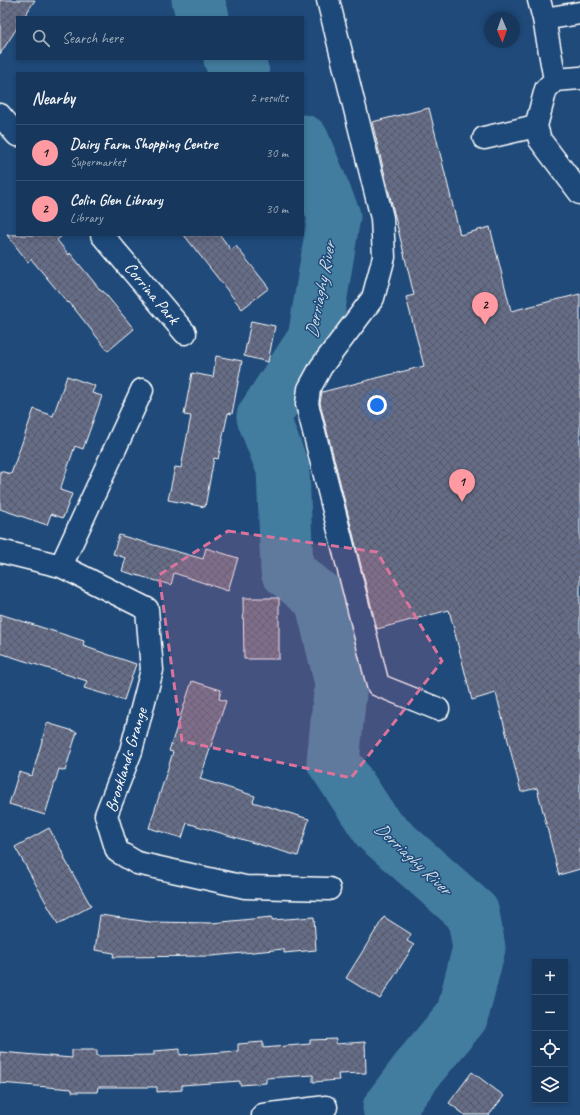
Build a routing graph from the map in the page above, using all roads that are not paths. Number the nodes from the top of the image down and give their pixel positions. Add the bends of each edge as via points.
1 (328, 0) edge
2 (542, 10) edge
3 (580, 13) edge
4 (580, 78) edge
5 (556, 80) junction
6 (0, 115) edge
7 (536, 126) junction
8 (16, 134) edge
9 (484, 138) dead end
10 (580, 193) edge
11 (103, 236) edge
12 (185, 333) dead end
13 (142, 390) dead end
14 (0, 551) edge
15 (61, 566) junction
16 (438, 708) dead end
17 (329, 889) dead end
18 (326, 1107) dead end
19 (263, 1115) edge

1 - 16 street via 382,218 384,257 373,298 321,368 309,389 307,404 378,685
2 - 3 street
2 - 5 street
4 - 5 street
5 - 7 street via 546,89
6 - 8 street
7 - 9 street
7 - 10 street via 540,140
11 - 12 street, Corrina Park
13 - 15 street
14 - 15 street, Brooklands Grange
15 - 17 street, Brooklands Grange via 147,609 152,670 130,751 106,815 117,851 137,864 245,887
18 - 19 street

